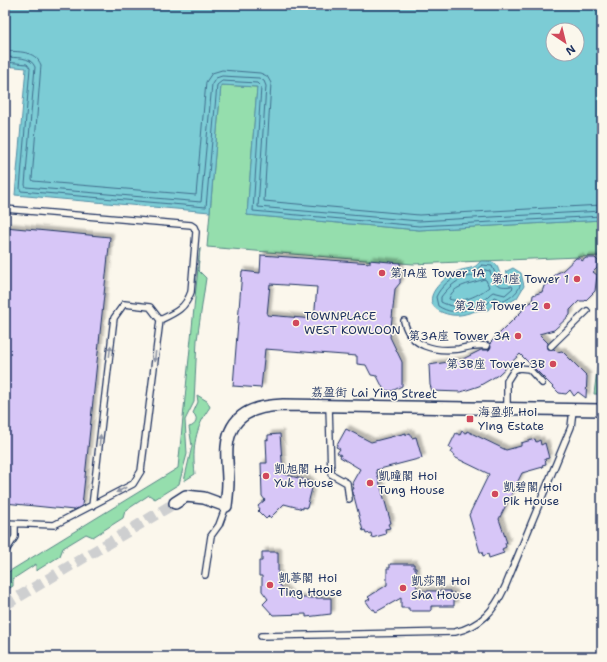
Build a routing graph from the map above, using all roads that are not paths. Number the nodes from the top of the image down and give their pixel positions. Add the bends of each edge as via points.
1 (5, 209) edge
2 (586, 311) dead end
3 (160, 320) junction
4 (404, 321) dead end
5 (487, 346) dead end
6 (551, 346) dead end
7 (508, 365) dead end
8 (514, 370) junction
9 (542, 383) dead end
10 (328, 406) junction
11 (507, 408) junction
12 (574, 410) junction
13 (602, 410) edge
14 (349, 498) dead end
15 (175, 503) tunnel mouth
16 (92, 506) junction
17 (226, 506) junction
18 (5, 523) edge
19 (15, 524) junction
20 (5, 552) edge
21 (205, 575) dead end
22 (261, 636) dead end

1 - 3 lane via 194,227 196,232 188,302 181,310
2 - 6 lane
3 -> 16 lane via 140,471 133,484
16 -> 3 lane via 114,318 124,304 150,307
4 - 5 lane via 413,340 428,348
7 - 8 lane
8 - 9 lane via 530,367
8 - 11 lane via 507,381
10 - 11 street, 荔盈街 Lai Ying Street
10 - 14 lane via 331,474 347,483
10 - 17 street, 荔盈街 Lai Ying Street via 268,406 250,410 241,417 234,425 227,447
11 - 12 street, 荔盈街 Lai Ying Street
12 - 13 street, 荔盈街 Lai Ying Street
12 - 22 lane via 571,427 505,587 496,605 483,620 455,632
15 - 17 street via 186,496 204,498
16 - 19 lane via 54,525
17 - 21 lane via 219,525 211,536
18 - 19 lane
19 - 20 lane via 15,537

